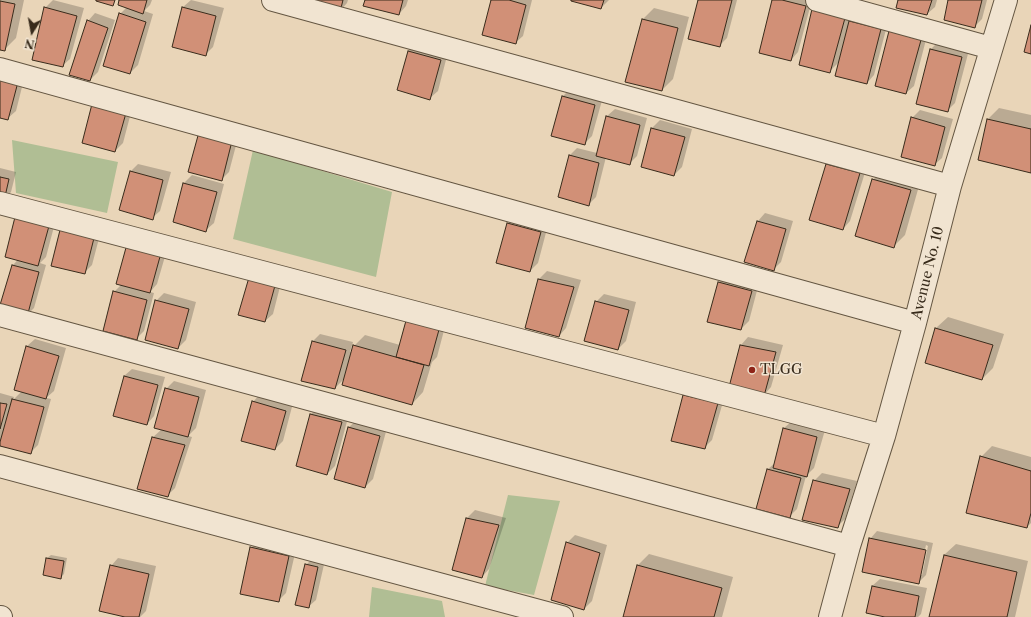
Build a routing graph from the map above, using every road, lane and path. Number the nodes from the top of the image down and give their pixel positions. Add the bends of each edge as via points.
1 (273, 0) edge
2 (817, 0) edge
3 (1006, 0) edge
4 (992, 48) junction
5 (0, 69) edge
6 (950, 186) junction
7 (0, 203) edge
8 (0, 315) edge
9 (915, 323) junction
10 (884, 436) junction
11 (0, 466) edge
12 (849, 546) junction
13 (562, 617) edge
14 (830, 617) edge

1 - 6 street
2 - 4 street
3 - 4 street, Avenue No. 10
4 - 6 street, Avenue No. 10
5 - 9 street
6 - 9 street, Avenue No. 10
7 - 10 street
8 - 12 street
9 - 10 street, Avenue No. 10
10 - 12 street, Avenue No. 10
11 - 13 street
12 - 14 street, Avenue No. 10

